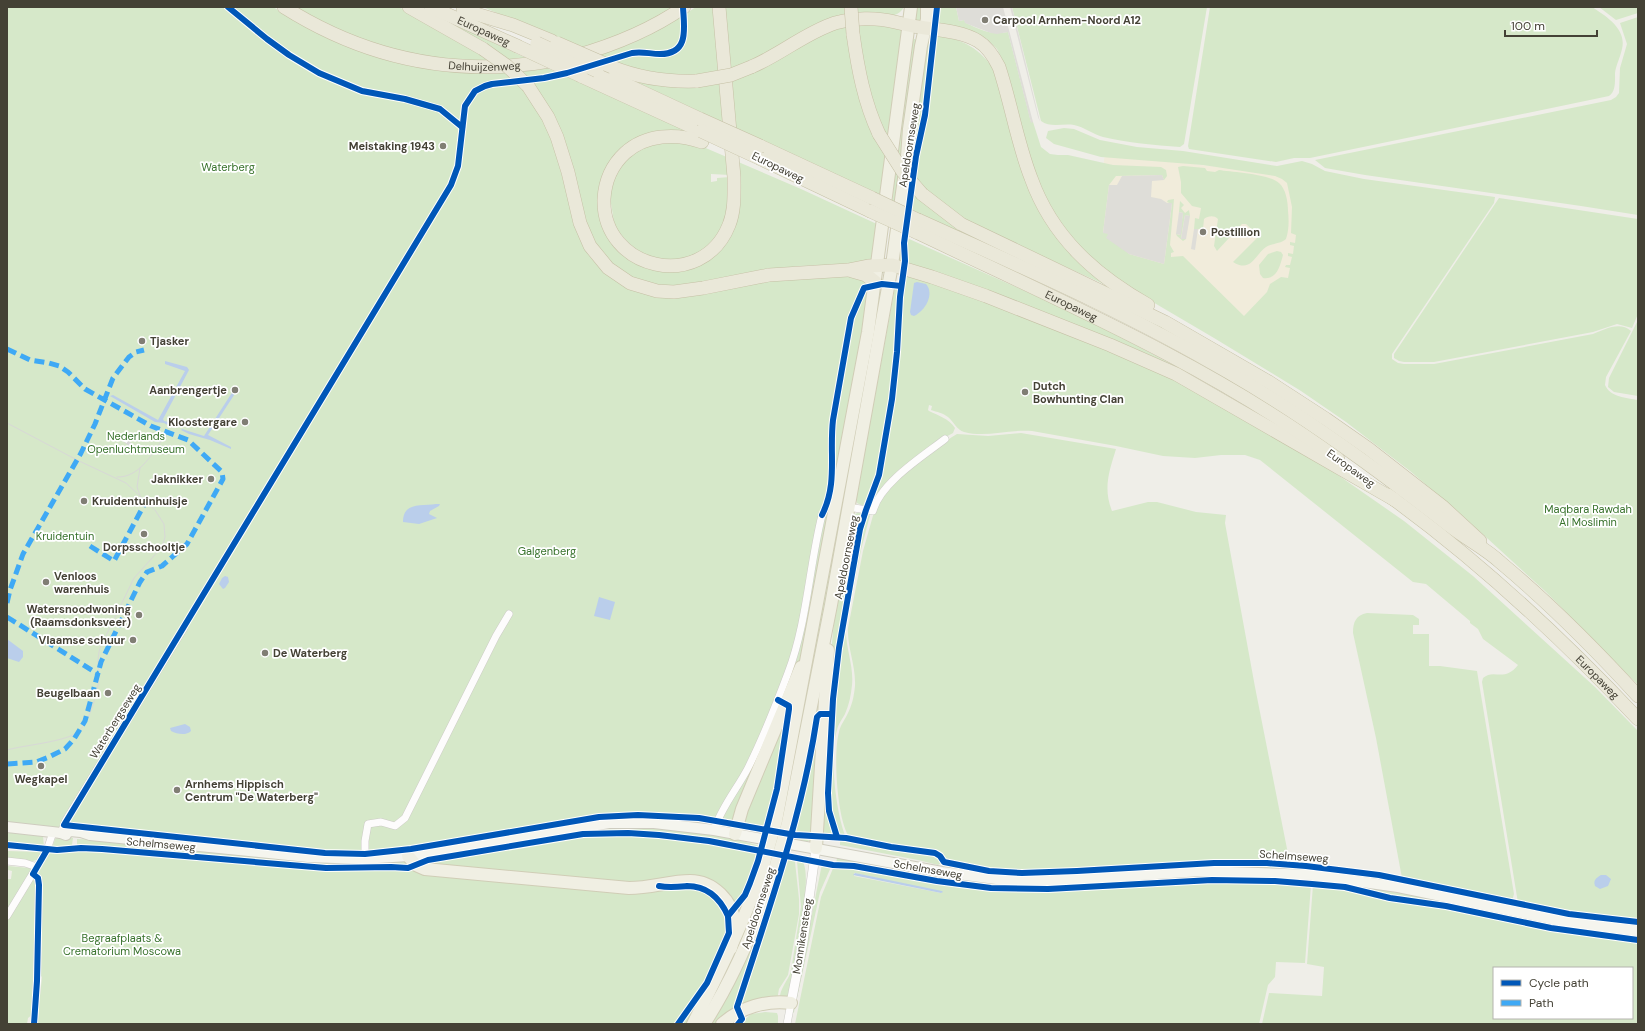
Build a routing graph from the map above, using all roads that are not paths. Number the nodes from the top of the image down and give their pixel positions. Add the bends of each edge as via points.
1 (284, 7) edge
2 (409, 7) edge
3 (431, 7) edge
4 (684, 7) edge
5 (719, 7) edge
6 (851, 7) edge
7 (912, 7) edge
8 (927, 7) edge
9 (460, 8) edge
10 (909, 26) junction
11 (926, 28) junction
12 (701, 131) junction
13 (761, 157) junction
14 (871, 205) junction
15 (917, 226) junction
16 (892, 265) junction
17 (877, 267) junction
18 (848, 270) junction
19 (875, 282) junction
20 (1233, 361) junction
21 (945, 439) dead end
22 (1395, 500) junction
23 (848, 507) junction
24 (822, 515) dead end
25 (1498, 560) junction
26 (831, 605) junction
27 (509, 614) dead end
28 (184, 628) dead end
29 (808, 654) junction
30 (1638, 696) edge
31 (1638, 719) edge
32 (7, 827) edge
33 (714, 830) junction
34 (57, 832) junction
35 (736, 834) junction
36 (816, 848) junction
37 (408, 856) junction
38 (362, 859) junction
39 (7, 861) edge
40 (770, 864) junction
41 (37, 866) junction
42 (33, 874) junction
43 (7, 916) edge
44 (1638, 931) edge
45 (731, 948) junction
46 (791, 1003) junction
47 (34, 1024) edge
48 (693, 1024) edge
49 (704, 1024) edge
50 (722, 1024) edge
51 (787, 1024) edge

1 - 4 highway, Delhuijzenweg via 330,33 369,48 419,61 478,68 535,64 592,51 642,31
2 - 18 highway, bridge via 483,48 528,86 548,117 557,137 580,223 590,246 602,262 624,280 648,289 674,292 769,275
3 - 12 highway, Europaweg, bridge
5 - 12 highway via 734,177 732,218 727,231 709,253 693,262 678,266 649,263 621,244 611,231 604,203 605,189 613,167 629,150 648,140 671,136 686,138
6 - 20 highway, bridge via 853,34 869,110 879,134 898,166 922,194 961,224 1164,322
7 - 10 main road, Apeldoornseweg
8 - 11 main road, Apeldoornseweg
9 - 10 highway, bridge via 513,25 623,71 677,81 696,81 731,75 775,55 812,33 841,22 865,19 894,21
9 - 12 highway, Europaweg, bridge via 597,71
10 - 11 highway
10 - 17 main road, Apeldoornseweg
11 - 16 main road, Apeldoornseweg via 921,46
11 - 20 highway via 977,40 994,57 1004,82 1031,180 1053,223 1076,252 1103,276 1208,340
12 - 13 highway, Europaweg, bridge
13 - 14 highway, Europaweg
13 - 14 highway, Europaweg via 824,190
14 - 15 highway, Europaweg, bridge
15 - 22 highway, Europaweg via 1170,354 1269,412
15 - 25 highway, Europaweg via 1105,306 1227,371 1326,434
16 - 17 highway
16 - 22 highway via 993,299 1176,374
16 - 23 main road, Apeldoornseweg
17 - 18 highway
17 - 19 main road, Apeldoornseweg
18 - 19 highway via 866,275
19 - 29 main road, Apeldoornseweg
20 - 25 highway via 1309,407 1369,449 1469,529
21 - 23 street, Apeldoornseweg via 905,468 883,492 873,511
22 - 31 highway, Europaweg via 1469,558 1525,607
23 - 26 main road, Apeldoornseweg
24 - 33 street via 792,661 748,768
25 - 30 highway, Europaweg
26 - 36 main road
26 - 40 main road, Apeldoornseweg, bridge via 788,824
27 - 38 street via 405,818 395,826 381,822 368,824 365,854
28 - 34 street, Waterbergseweg
29 - 35 main road via 742,809
29 - 40 main road, Apeldoornseweg, bridge
32 - 34 main road, Schelmseweg
33 - 35 main road, Schelmseweg
33 - 37 main road, Schelmseweg via 654,823 609,823
34 - 38 main road, Schelmseweg via 67,836 90,835 308,857
34 - 41 street, Waterbergseweg
35 - 36 main road, Schelmseweg
36 - 44 main road, Schelmseweg via 942,872 1012,881 1201,872 1313,875 1398,887 1562,921
36 - 46 street, Monnikensteeg
37 - 38 main road, Schelmseweg
37 - 45 main road via 424,869 615,887 647,888 685,881 703,883 720,893 732,911 735,927
39 - 41 street
40 - 45 main road, Apeldoornseweg
40 - 49 main road, Apeldoornseweg via 758,917 739,961
41 - 42 street, Waterbergseweg
42 - 43 street, Waterbergseweg
42 - 47 street via 38,878 39,885
45 - 48 main road, Apeldoornseweg
46 - 50 main road via 772,1002 758,1005 738,1012
46 - 51 street, Monnikensteeg

